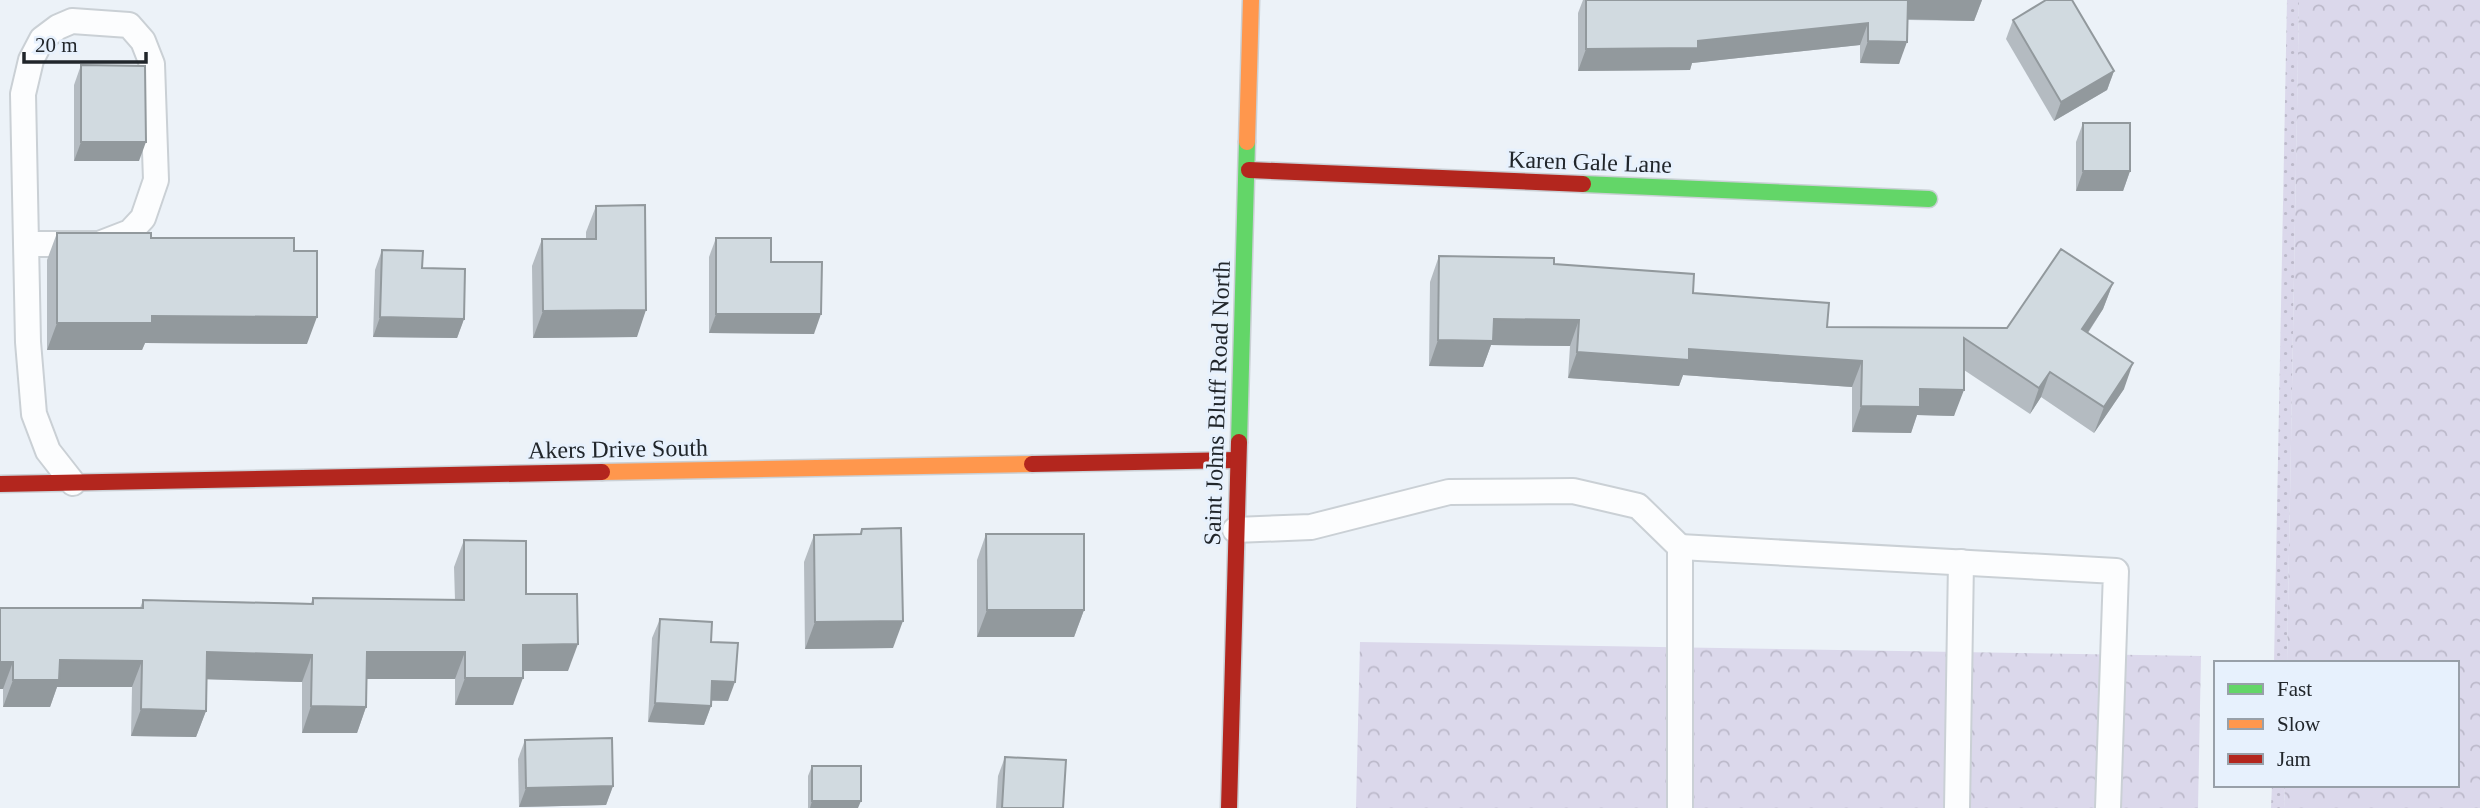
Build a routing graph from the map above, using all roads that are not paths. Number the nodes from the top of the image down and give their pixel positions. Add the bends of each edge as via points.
1 (1251, 0) edge
2 (1249, 170) junction
3 (1929, 199) dead end
4 (26, 244) junction
5 (1237, 460) junction
6 (73, 483) junction
7 (0, 484) edge
8 (1235, 530) junction
9 (1680, 547) junction
10 (1961, 562) junction
11 (1229, 808) edge
12 (1680, 808) edge
13 (1956, 808) edge
14 (2108, 808) edge

1 - 2 street, Saint Johns Bluff Road North
2 - 3 street, Karen Gale Lane
2 - 5 street, Saint Johns Bluff Road North
4 - 4 lane via 23,94 31,60 42,39 72,21 129,25 143,41 152,64 156,180 143,218 130,232 99,244
4 - 6 lane via 34,414 48,451
5 - 6 street, Akers Drive South
5 - 8 street, Saint Johns Bluff Road North
6 - 7 street, Akers Drive South
8 - 9 lane via 1311,527 1448,492 1573,491 1638,506
8 - 11 street, Saint Johns Bluff Road North
9 - 10 lane
9 - 12 lane
10 - 13 lane
10 - 14 lane via 2116,571

